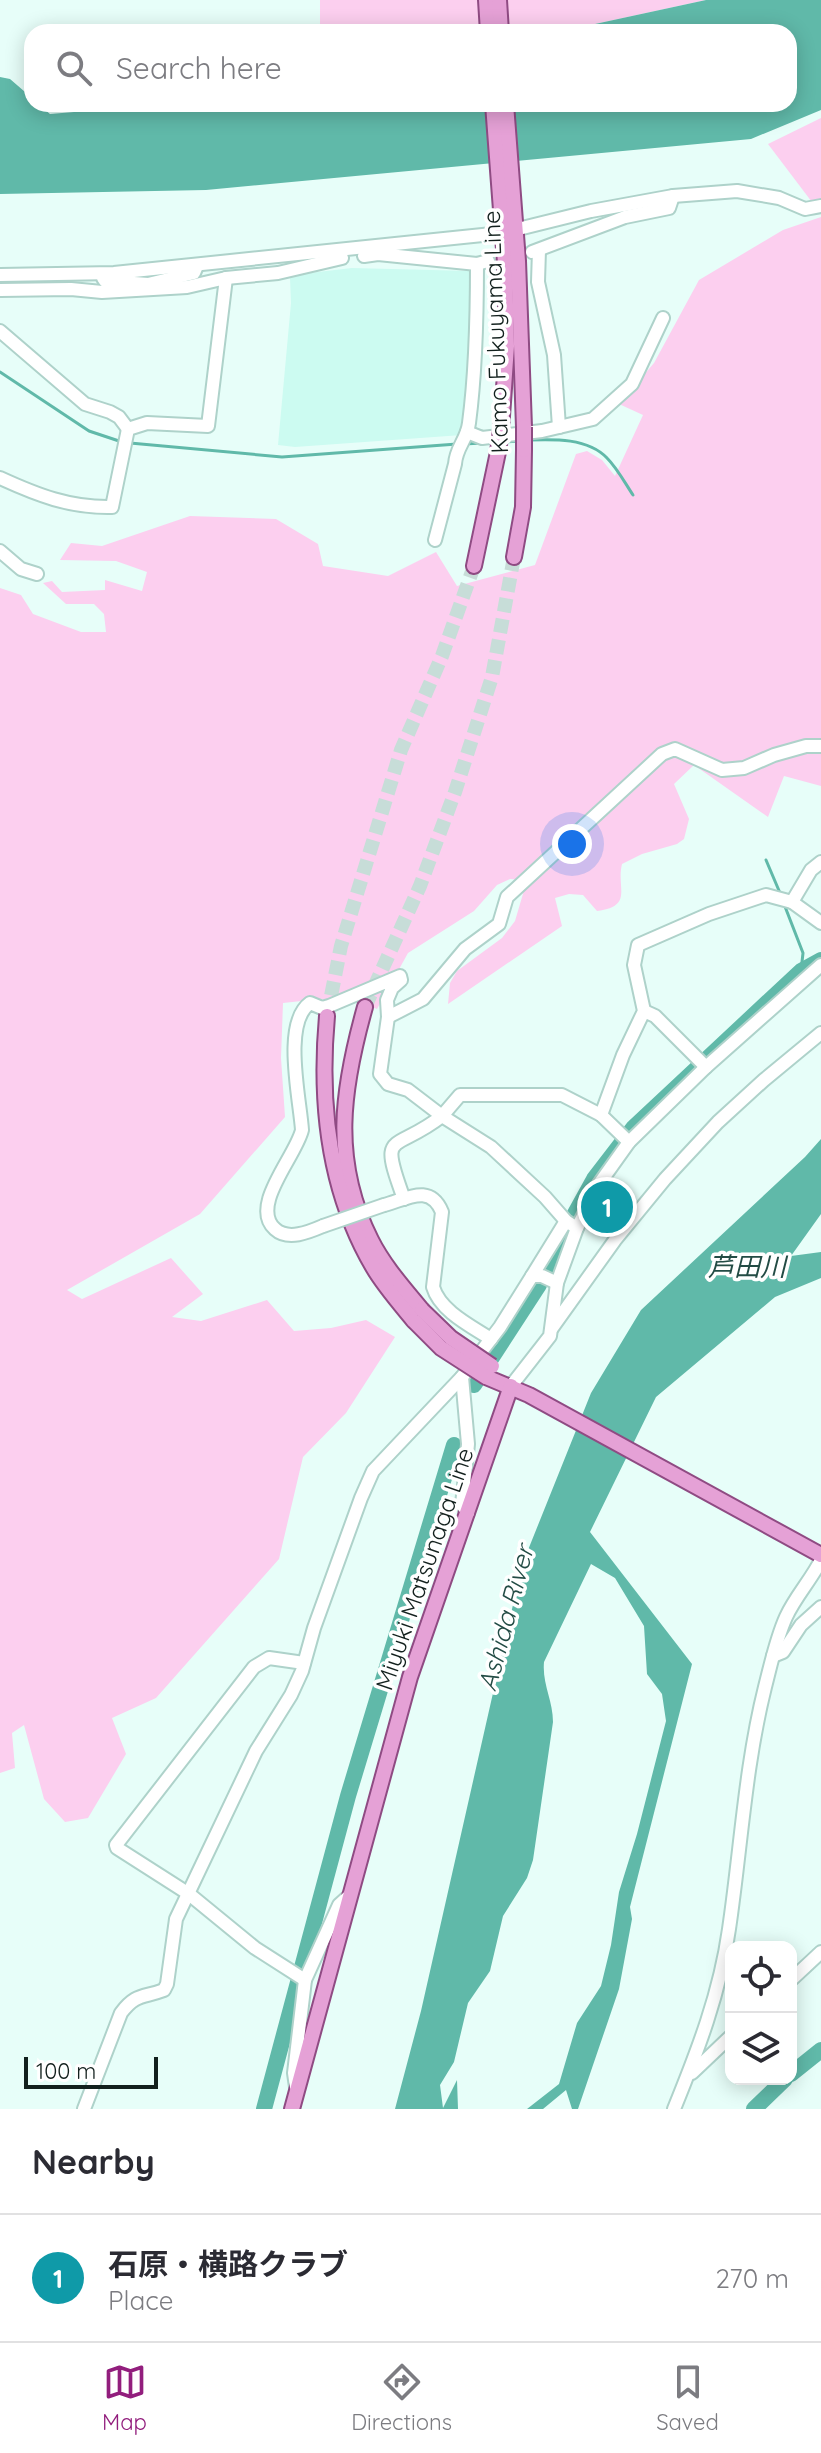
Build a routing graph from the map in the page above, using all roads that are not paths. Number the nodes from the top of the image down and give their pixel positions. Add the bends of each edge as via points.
1 (486, 0) edge
2 (499, 0) edge
3 (488, 24) edge
4 (500, 24) edge
5 (494, 112) edge
6 (506, 112) edge
7 (673, 196) junction
8 (506, 204) junction
9 (821, 206) edge
10 (509, 231) junction
11 (354, 253) junction
12 (197, 266) junction
13 (97, 274) junction
14 (0, 275) edge
15 (226, 278) junction
16 (148, 287) junction
17 (0, 290) edge
18 (663, 318) dead end
19 (0, 331) edge
20 (559, 427) junction
21 (127, 432) junction
22 (467, 432) junction
23 (0, 478) edge
24 (435, 540) dead end
25 (0, 551) edge
26 (514, 557) tunnel mouth
27 (474, 566) tunnel mouth
28 (37, 574) dead end
29 (821, 746) edge
30 (821, 862) edge
31 (786, 900) junction
32 (821, 923) edge
33 (821, 965) edge
34 (365, 1007) tunnel mouth
35 (644, 1011) junction
36 (327, 1016) tunnel mouth
37 (388, 1017) junction
38 (821, 1033) edge
39 (706, 1067) junction
40 (601, 1115) junction
41 (442, 1116) junction
42 (626, 1139) junction
43 (404, 1199) junction
44 (571, 1224) junction
45 (532, 1276) junction
46 (557, 1283) junction
47 (418, 1316) junction
48 (552, 1328) junction
49 (491, 1339) junction
50 (462, 1377) junction
51 (511, 1386) junction
52 (468, 1513) junction
53 (821, 1558) edge
54 (821, 1607) edge
55 (773, 1656) junction
56 (304, 1663) junction
57 (189, 1894) junction
58 (350, 1895) junction
59 (821, 1952) edge
60 (797, 1974) edge
61 (301, 1977) junction
62 (725, 2042) edge
63 (689, 2075) junction
64 (294, 2102) edge
65 (84, 2109) edge
66 (674, 2109) edge

1 - 3 main road
2 - 4 main road
5 - 8 main road, Kamo Fukuyama Line
6 - 8 main road, Kamo Fukuyama Line
7 - 9 street via 737,191 805,209
7 - 10 street
7 - 20 street via 669,208 625,217 535,251 554,355
8 - 10 main road, Kamo Fukuyama Line
10 - 11 street
10 - 26 main road, Kamo Fukuyama Line, bridge via 524,427 523,507
10 - 27 main road, Kamo Fukuyama Line, bridge via 501,430
11 - 12 street
11 - 15 street via 278,273
11 - 22 street via 482,263
12 - 13 street
12 - 16 street via 194,273
13 - 14 street
13 - 16 street via 105,281
15 - 16 street via 187,287
15 - 21 street via 208,426 147,423
16 - 17 street via 102,292
18 - 20 street via 632,384 593,419
19 - 21 street via 85,404 119,417
20 - 22 street via 482,438
21 - 23 street via 112,507 68,504
22 - 24 street via 455,452
25 - 28 street via 21,569
29 - 37 street via 722,770 675,749 662,754 507,897 499,924 465,949 423,999
30 - 31 street
31 - 32 street
31 - 35 street via 754,898 638,945 634,965
33 - 39 street
34 - 47 main road via 346,1084 346,1159 371,1241
35 - 39 street
35 - 40 street
36 - 47 main road via 323,1099 343,1199 375,1271
37 - 41 street via 380,1074
37 - 43 street, bridge via 387,1000 400,976 329,1006 310,1003 302,1008 294,1043 302,1130 271,1190 268,1221 281,1234 293,1235
38 - 48 street via 718,1122 665,1179
39 - 42 street
40 - 41 street via 562,1095 543,1094 460,1095
40 - 42 street
41 - 43 street via 390,1151
41 - 44 street via 491,1147
42 - 44 street
43 - 49 street via 424,1194 438,1203 442,1212 436,1298
44 - 45 street
44 - 46 street
45 - 46 street
45 - 49 street
46 - 48 street
47 - 51 main road, bridge
48 - 51 street
49 - 50 street
50 - 52 street via 468,1444 462,1505
50 - 56 street via 373,1471
51 - 52 main road, Miyuki Matsunaga Line
51 - 53 main road
52 - 58 main road, Miyuki Matsunaga Line via 410,1677
53 - 55 street via 787,1616
54 - 55 street via 783,1652
55 - 63 street via 756,1721 720,1979
56 - 57 street
56 - 57 street via 269,1658 254,1667 117,1840 117,1848
57 - 61 street via 255,1948
57 - 65 street via 176,1919 164,1990 129,2001
58 - 61 street via 339,1905
58 - 64 main road, Miyuki Matsunaga Line
59 - 60 street
61 - 64 street
62 - 63 street
63 - 66 street

